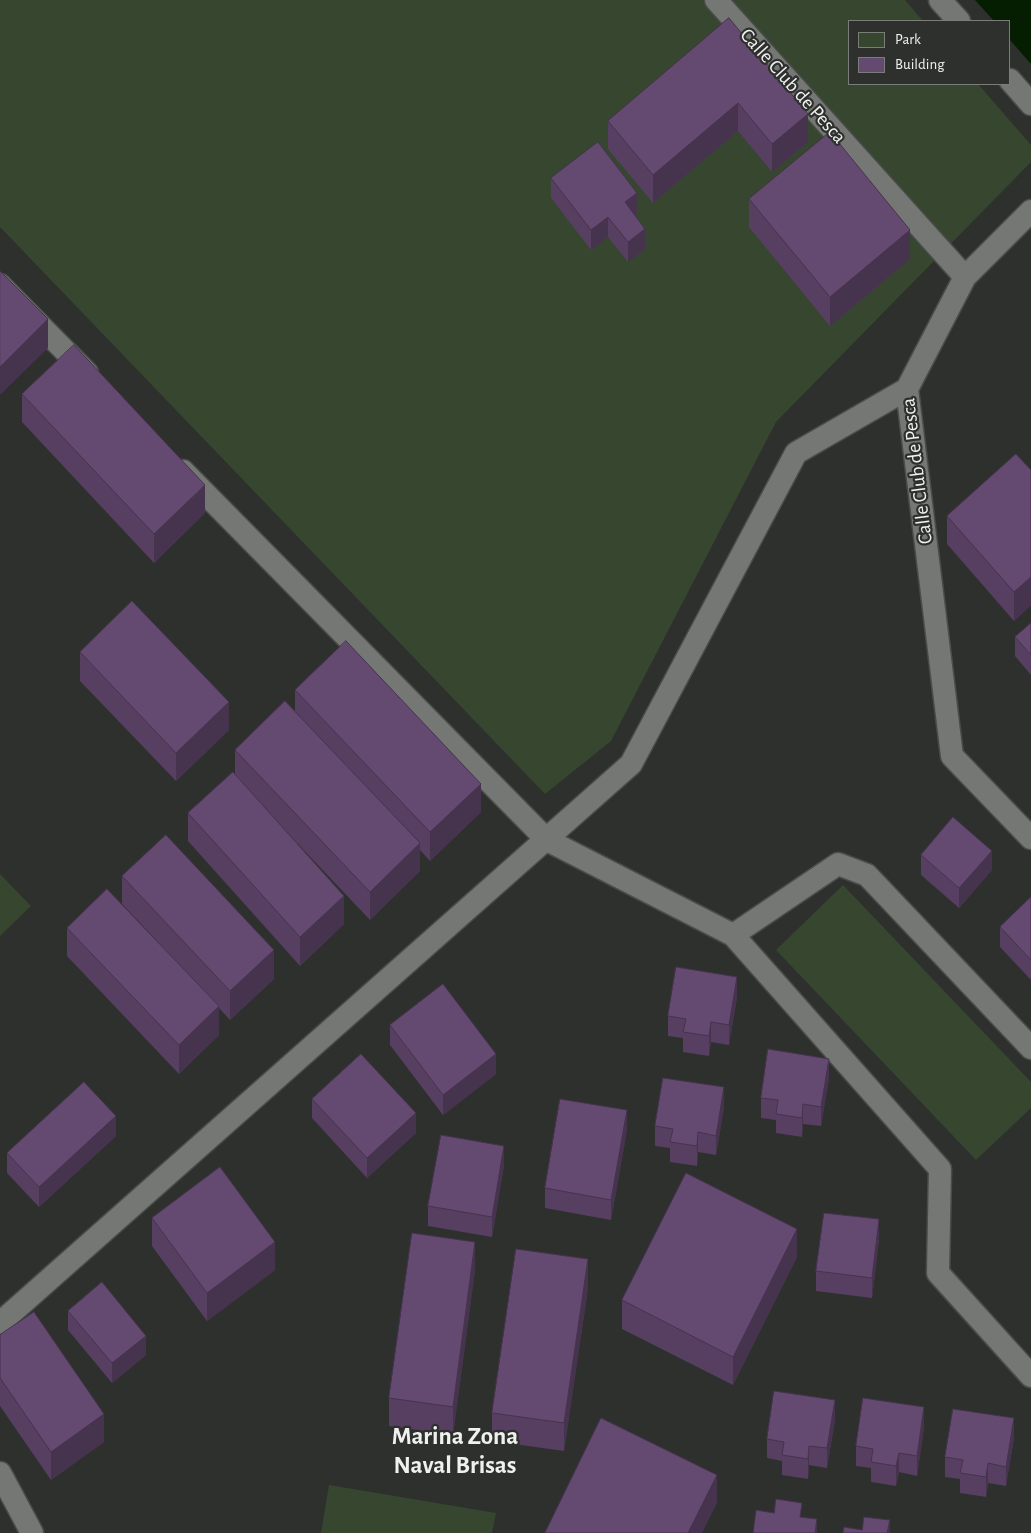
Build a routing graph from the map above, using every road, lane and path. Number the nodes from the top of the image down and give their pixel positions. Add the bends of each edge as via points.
1 (716, 0) edge
2 (940, 0) edge
3 (958, 20) edge
4 (1011, 81) edge
5 (1031, 104) edge
6 (1031, 211) edge
7 (965, 277) junction
8 (0, 285) edge
9 (98, 384) edge
10 (907, 389) junction
11 (168, 456) edge
12 (1031, 838) edge
13 (547, 840) junction
14 (733, 935) junction
15 (1031, 1048) edge
16 (0, 1323) edge
17 (1031, 1376) edge
18 (0, 1473) edge
19 (32, 1533) edge

1 - 7 lane, Calle Club de Pesca
2 - 3 lane
4 - 5 lane
6 - 7 lane
7 - 10 lane, Calle Club de Pesca
8 - 9 lane
10 - 12 lane, Calle Club de Pesca via 952,756
10 - 13 lane via 796,453 631,764
11 - 13 lane
13 - 14 lane
13 - 16 lane
14 - 15 lane via 838,864 860,872 867,875
14 - 17 lane via 940,1168 938,1272
18 - 19 lane

